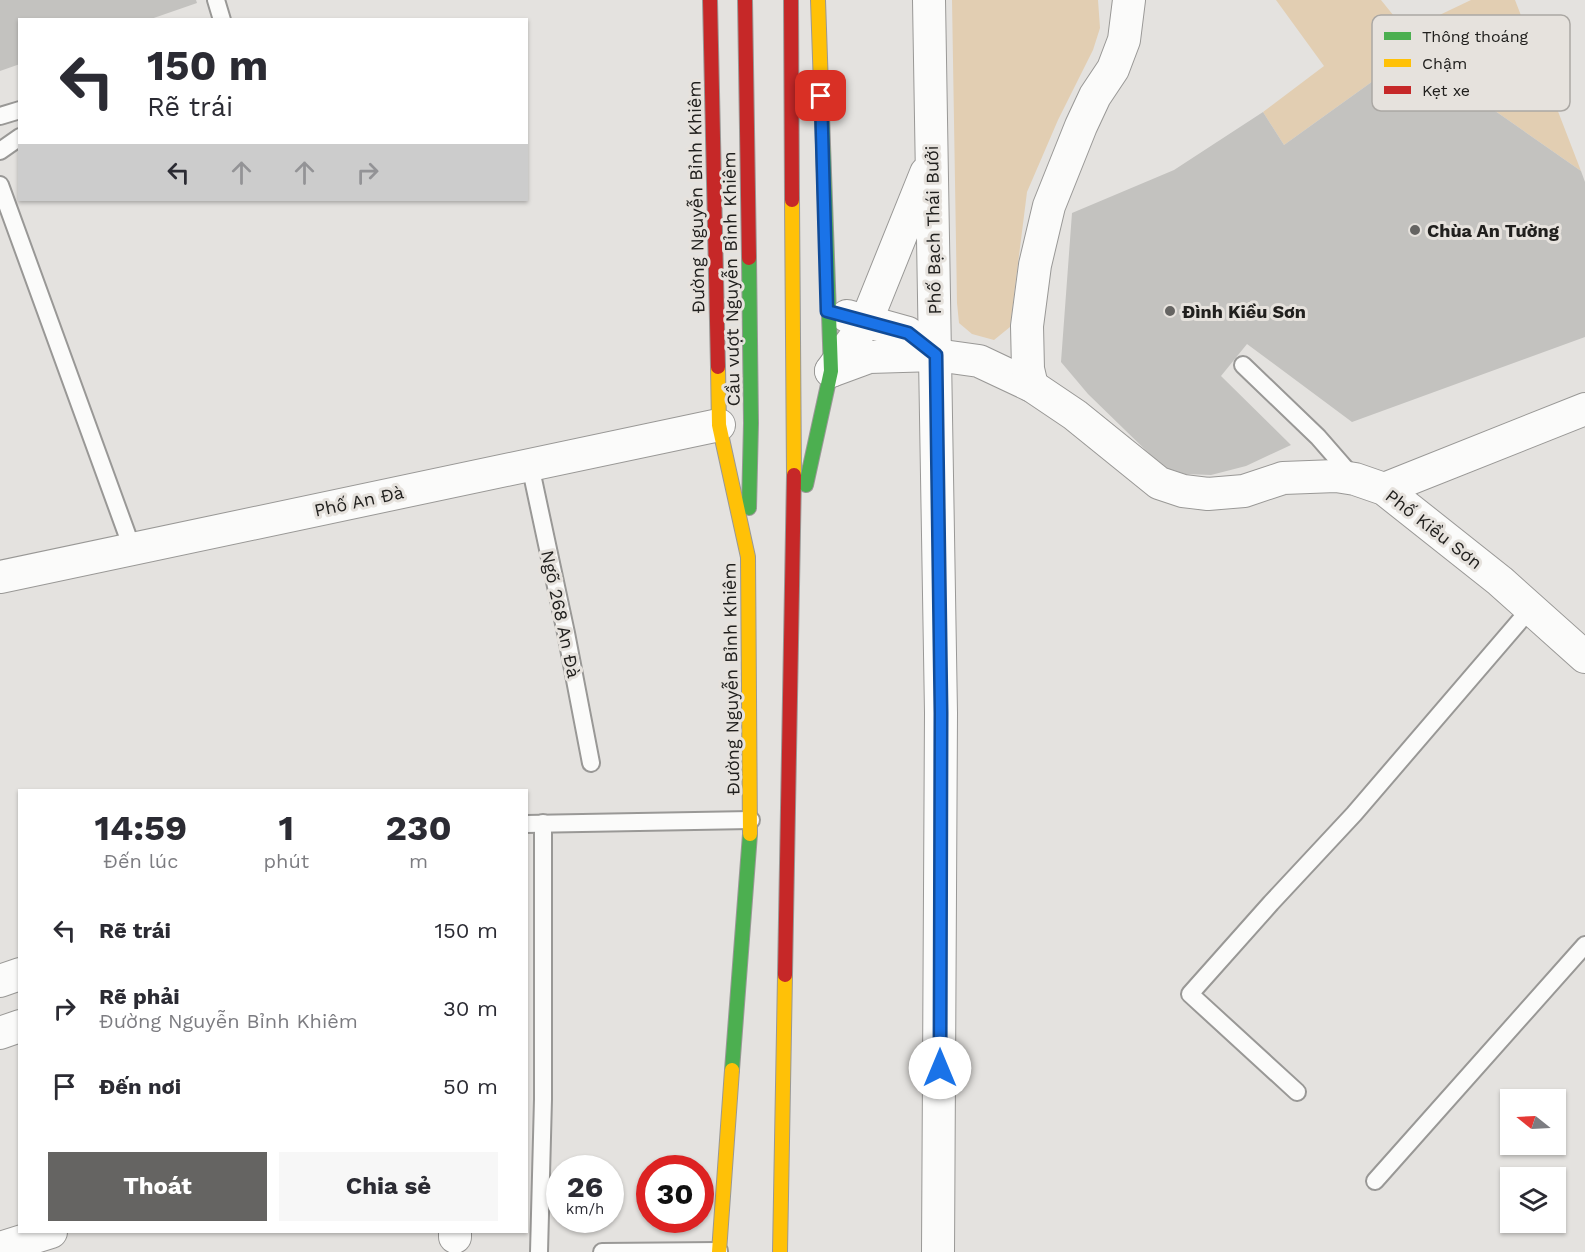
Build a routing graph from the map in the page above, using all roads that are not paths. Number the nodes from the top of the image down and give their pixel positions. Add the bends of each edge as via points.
1 (216, 0) edge
2 (710, 0) edge
3 (745, 0) edge
4 (791, 0) edge
5 (818, 0) edge
6 (929, 0) edge
7 (1129, 0) edge
8 (221, 18) edge
9 (18, 111) edge
10 (0, 116) edge
11 (18, 138) edge
12 (0, 151) edge
13 (931, 159) junction
14 (0, 185) edge
15 (827, 311) junction
16 (866, 322) junction
17 (936, 355) junction
18 (1243, 365) dead end
19 (831, 371) junction
20 (1032, 386) junction
21 (1585, 410) edge
22 (718, 425) junction
23 (530, 465) junction
24 (1370, 484) junction
25 (794, 542) junction
26 (132, 548) junction
27 (748, 557) junction
28 (0, 577) edge
29 (1530, 609) junction
30 (1585, 657) edge
31 (591, 763) dead end
32 (751, 820) junction
33 (535, 824) edge
34 (1585, 945) edge
35 (18, 975) edge
36 (0, 981) edge
37 (18, 1027) edge
38 (0, 1032) edge
39 (1297, 1092) dead end
40 (1375, 1181) dead end
41 (48, 1233) edge
42 (0, 1248) edge
43 (539, 1252) edge
44 (602, 1252) edge
45 (719, 1252) edge
46 (780, 1252) edge
47 (938, 1252) edge

1 - 8 lane
2 - 22 highway, Đường Nguyễn Bỉnh Khiêm
3 - 27 highway, Cầu vượt Nguyễn Bỉnh Khiêm via 752,423
4 - 25 highway
5 - 15 highway
6 - 13 street, Phố Bạch Thái Bưởi
7 - 20 street via 1124,40 1113,69 1095,96 1049,206 1035,265 1027,326
9 - 10 lane
11 - 12 lane
13 - 16 street
13 - 17 street, Phố Bạch Thái Bưởi
14 - 26 lane
15 - 16 street
15 - 19 highway
16 - 17 street via 908,333
16 - 19 street
17 - 19 street via 869,357
17 - 20 street via 979,360
17 - 47 street, Phố Bạch Thái Bưởi via 941,713
18 - 24 lane
19 - 25 highway
20 - 24 street via 1159,483 1183,491 1244,491 1283,478 1336,476
21 - 24 street
22 - 23 street, Phố An Đà
22 - 27 highway, Đường Nguyễn Bỉnh Khiêm
23 - 26 street, Phố An Đà
23 - 31 lane, Ngõ 268 An Đà
24 - 29 street, Phố Kiều Sơn via 1500,581
25 - 46 highway
26 - 28 street, Phố An Đà
27 - 32 highway, Đường Nguyễn Bỉnh Khiêm
29 - 30 street, Phố Kiều Sơn
29 - 39 lane via 1354,814 1190,994
32 - 33 lane
32 - 45 highway, Đường Nguyễn Bỉnh Khiêm
33 - 43 lane via 543,1099
34 - 40 lane
35 - 36 street
37 - 38 street
41 - 42 street
44 - 45 lane

